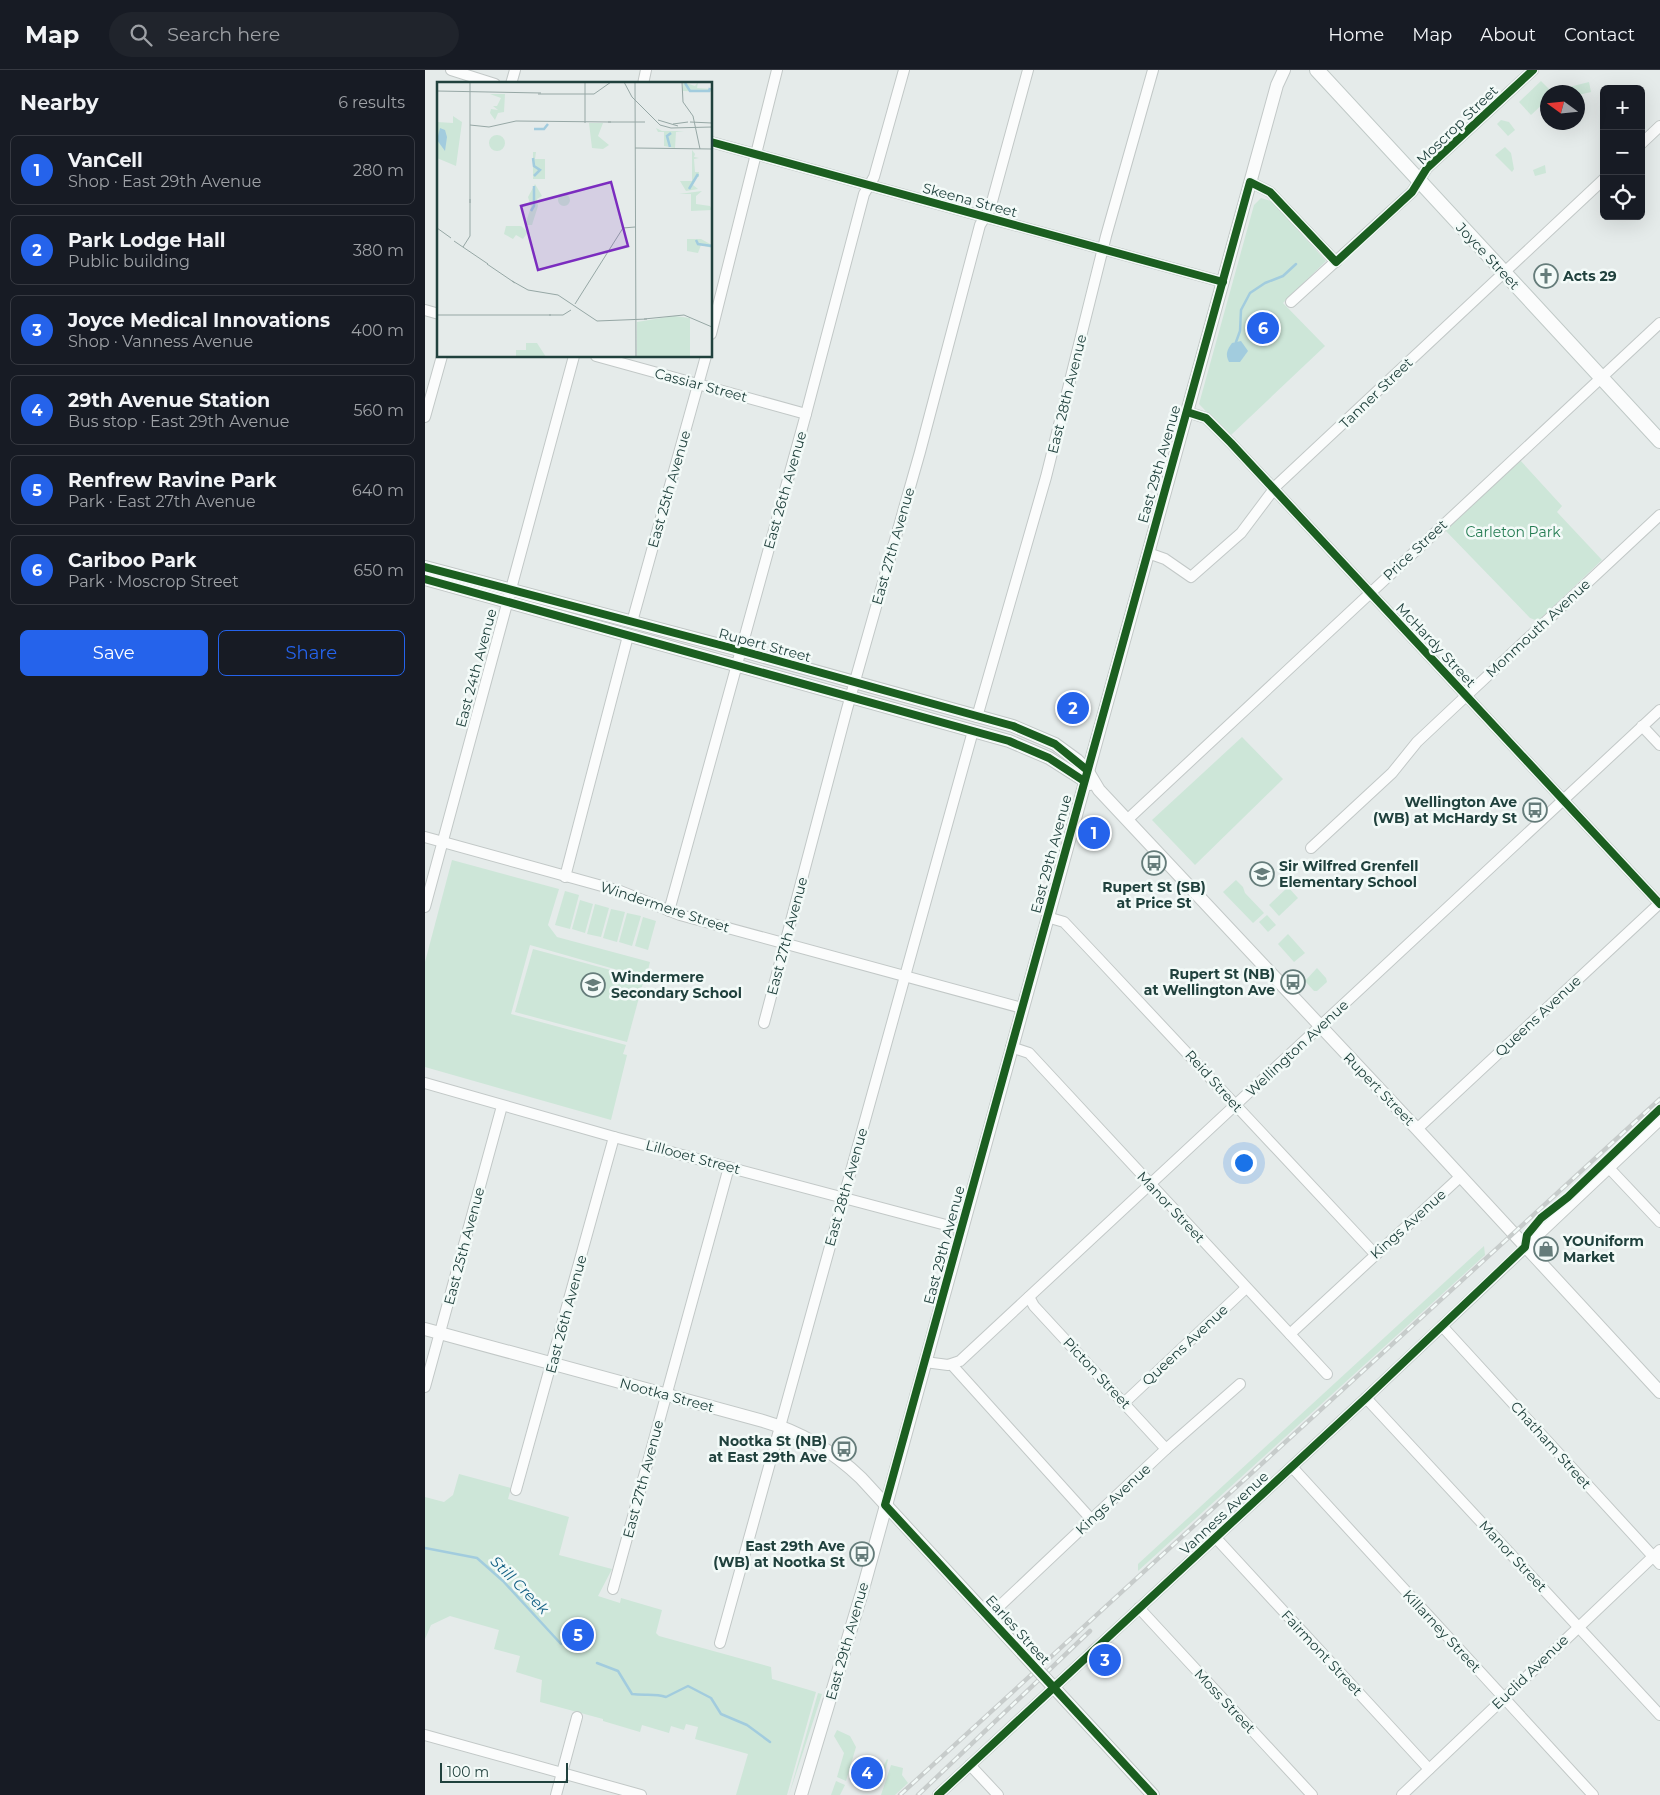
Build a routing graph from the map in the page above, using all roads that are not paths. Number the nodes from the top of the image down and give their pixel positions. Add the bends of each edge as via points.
1 (451, 70) edge
2 (777, 70) edge
3 (904, 70) edge
4 (1028, 70) edge
5 (1153, 70) edge
6 (1284, 70) edge
7 (1317, 70) edge
8 (1533, 70) edge
9 (489, 82) edge
10 (1660, 126) edge
11 (1645, 140) edge
12 (713, 143) edge
13 (756, 155) junction
14 (1419, 181) junction
15 (1251, 182) junction
16 (1600, 183) edge
17 (869, 186) junction
18 (984, 218) junction
19 (1103, 250) junction
20 (1336, 262) junction
21 (1504, 273) junction
22 (1223, 282) junction
23 (1291, 302) dead end
24 (1660, 323) edge
25 (713, 326) edge
26 (441, 358) edge
27 (573, 358) edge
28 (602, 358) edge
29 (706, 358) edge
30 (1601, 377) junction
31 (699, 384) junction
32 (1187, 412) junction
33 (806, 414) junction
34 (425, 418) edge
35 (1660, 441) edge
36 (1273, 490) junction
37 (1660, 515) edge
38 (1147, 553) junction
39 (425, 567) edge
40 (425, 579) edge
41 (510, 588) junction
42 (1369, 593) junction
43 (507, 602) junction
44 (632, 622) junction
45 (628, 636) junction
46 (739, 650) junction
47 (735, 666) junction
48 (854, 683) junction
49 (1466, 696) junction
50 (850, 697) junction
51 (1660, 710) edge
52 (977, 717) junction
53 (1642, 726) junction
54 (973, 731) junction
55 (1660, 745) edge
56 (1086, 775) junction
57 (1563, 799) junction
58 (1127, 820) junction
59 (425, 837) edge
60 (443, 842) junction
61 (1311, 848) dead end
62 (565, 877) junction
63 (1660, 904) edge
64 (425, 907) edge
65 (669, 911) junction
66 (1047, 917) junction
67 (784, 944) junction
68 (906, 976) junction
69 (1022, 1008) junction
70 (765, 1023) dead end
71 (1320, 1027) junction
72 (1011, 1047) junction
73 (425, 1083) edge
74 (1235, 1105) junction
75 (502, 1106) junction
76 (1660, 1120) edge
77 (1417, 1129) junction
78 (614, 1137) junction
79 (729, 1167) junction
80 (1609, 1168) junction
81 (1461, 1176) junction
82 (1150, 1184) junction
83 (843, 1197) junction
84 (1660, 1222) edge
85 (961, 1229) junction
86 (1525, 1247) junction
87 (1375, 1254) junction
88 (1246, 1288) junction
89 (1029, 1297) junction
90 (1442, 1326) junction
91 (425, 1329) edge
92 (440, 1333) junction
93 (1290, 1334) junction
94 (925, 1362) junction
95 (553, 1363) junction
96 (952, 1365) junction
97 (1327, 1374) dead end
98 (1240, 1384) dead end
99 (425, 1387) edge
100 (1660, 1392) edge
101 (667, 1394) junction
102 (1366, 1398) junction
103 (1125, 1402) junction
104 (780, 1426) junction
105 (1167, 1449) junction
106 (1292, 1467) junction
107 (517, 1490) dead end
108 (885, 1505) junction
109 (1091, 1519) junction
110 (1215, 1537) junction
111 (1658, 1557) edge
112 (613, 1588) dead end
113 (1139, 1608) junction
114 (989, 1616) junction
115 (1578, 1626) junction
116 (720, 1643) dead end
117 (1049, 1682) junction
118 (1503, 1698) junction
119 (1660, 1715) edge
120 (577, 1717) dead end
121 (425, 1735) edge
122 (970, 1765) junction
123 (1429, 1770) junction
124 (561, 1773) junction
125 (555, 1795) edge
126 (641, 1795) edge
127 (801, 1795) edge
128 (938, 1795) edge
129 (998, 1795) edge
130 (1153, 1795) edge
131 (1312, 1795) edge
132 (1402, 1795) edge
133 (1593, 1795) edge

1 - 9 street
2 - 13 street
3 - 17 street, East 26th Avenue
4 - 18 street, East 27th Avenue via 990,208
5 - 19 street, East 28th Avenue
6 - 15 street, East 29th Avenue
7 - 14 main road, Joyce Street
8 - 14 street, Moscrop Street via 1427,168
10 - 11 street
12 - 13 street, Skeena Street
13 - 17 street, Skeena Street
13 - 25 street
14 - 20 street, Moscrop Street via 1412,192
14 - 21 main road, Joyce Street
15 - 20 street via 1271,192
15 - 22 street, East 29th Avenue
16 - 21 street, Tanner Street
17 - 18 street, Skeena Street
17 - 33 street, East 26th Avenue via 864,194
18 - 19 street, Skeena Street
18 - 48 street, East 27th Avenue
19 - 22 street, Skeena Street
19 - 52 street, East 28th Avenue via 1046,477
20 - 23 street, Moscrop Street
21 - 30 main road, Joyce Street
21 - 36 street, Tanner Street
22 - 32 street, East 29th Avenue
24 - 30 street, Price Street
26 - 34 street
27 - 41 street, East 24th Avenue
28 - 31 street, Cassiar Street
29 - 31 street, East 25th Avenue
30 - 35 main road, Joyce Street
30 - 42 street, Price Street
31 - 33 street, Cassiar Street
31 - 44 street, East 25th Avenue
32 - 36 street, McHardy Street via 1206,418
32 - 38 street, East 29th Avenue
33 - 46 street, East 26th Avenue
36 - 38 street, Tanner Street via 1241,533 1191,577 1165,558
36 - 42 street, McHardy Street
37 - 49 street, Monmouth Avenue
38 - 56 street, East 29th Avenue
39 - 41 street, Rupert Street
40 - 43 street, Rupert Street
41 - 43 street, East 24th Avenue
41 - 44 street, Rupert Street
42 - 49 street, McHardy Street
42 - 58 street, Price Street
43 - 45 street, Rupert Street
43 - 60 street, East 24th Avenue
44 - 46 street, Rupert Street
45 - 47 street, Rupert Street
45 - 62 street
46 - 47 street, East 26th Avenue
46 - 48 street, Rupert Street
47 - 50 street, Rupert Street
47 - 65 street, East 26th Avenue
48 - 50 street, East 27th Avenue
48 - 52 street, Rupert Street
49 - 57 street, McHardy Street
49 - 61 street, Monmouth Avenue via 1417,742 1392,773
50 - 54 street, Rupert Street
50 - 67 street, East 27th Avenue
51 - 53 street, Wellington Avenue
52 - 56 street, Rupert Street via 1013,726 1055,744
53 - 55 street
53 - 57 street, Wellington Avenue
54 - 56 street, Rupert Street via 1030,748
54 - 68 street, East 28th Avenue
56 - 58 street, Rupert Street
56 - 66 street, East 29th Avenue
57 - 63 street, McHardy Street
57 - 71 street, Wellington Avenue
58 - 71 street, Rupert Street
59 - 60 street, Windermere Street
60 - 62 street, Windermere Street
60 - 64 street, East 24th Avenue
62 - 65 street, Windermere Street via 620,891
63 - 77 street, Queens Avenue
65 - 67 street, Windermere Street
66 - 69 street, East 29th Avenue
66 - 74 street, Reid Street via 1064,922
67 - 68 street, Windermere Street
67 - 70 street, East 27th Avenue
68 - 69 street, Windermere Street
68 - 83 street, East 28th Avenue
69 - 72 street, East 29th Avenue
71 - 74 street, Wellington Avenue
71 - 77 street, Rupert Street
72 - 82 street, Manor Street via 1029,1054
72 - 85 street, East 29th Avenue
73 - 75 street, Lillooet Street
74 - 82 street, Wellington Avenue
74 - 87 street, Reid Street
75 - 78 street, Lillooet Street
75 - 92 street, East 25th Avenue
76 - 80 street, Vanness Avenue
77 - 81 street, Rupert Street
78 - 79 street, Lillooet Street
78 - 95 street, East 26th Avenue
79 - 83 street, Lillooet Street
79 - 101 street, East 27th Avenue
80 - 84 street
80 - 86 street, Vanness Avenue
81 - 86 street, Rupert Street
81 - 87 street, Kings Avenue
82 - 88 street, Manor Street
82 - 89 street, Wellington Avenue
83 - 85 street, Lillooet Street
83 - 104 street, East 28th Avenue
85 - 94 street, East 29th Avenue
86 - 90 street, Vanness Avenue
86 - 100 street, Rupert Street
87 - 93 street, Kings Avenue
88 - 93 street, Manor Street
88 - 103 street, Queens Avenue
89 - 96 street, Wellington Avenue
89 - 103 street, Picton Street
90 - 102 street, Vanness Avenue
90 - 111 street, Chatham Street
91 - 92 street, Nootka Street
92 - 95 street, Nootka Street
92 - 99 street, East 25th Avenue
93 - 97 street, Manor Street
94 - 96 street
94 - 108 street, East 29th Avenue
95 - 101 street, Nootka Street
95 - 107 street, East 26th Avenue
96 - 109 street
98 - 105 street, Kings Avenue
101 - 104 street, Nootka Street
101 - 112 street, East 27th Avenue
102 - 106 street, Vanness Avenue
102 - 115 street, Manor Street
103 - 105 street, Picton Street
104 - 108 street, Nootka Street via 833,1453
104 - 116 street, East 28th Avenue
105 - 109 street, Kings Avenue
106 - 110 street, Vanness Avenue
106 - 118 street, Killarney Street
108 - 114 street, Earles Street
108 - 127 street, East 29th Avenue via 845,1653
109 - 114 street, Kings Avenue
110 - 113 street, Vanness Avenue
110 - 123 street, Fairmont Street
111 - 115 street, Euclid Avenue
113 - 117 street, Vanness Avenue
113 - 131 street, Moss Street
114 - 117 street, Earles Street, bridge
115 - 118 street, Euclid Avenue
115 - 119 street, Manor Street
117 - 122 street, Vanness Avenue
117 - 130 street, Earles Street
118 - 123 street, Euclid Avenue
118 - 133 street, Killarney Street
120 - 124 street
121 - 124 street
122 - 128 street, Vanness Avenue
122 - 129 street
123 - 132 street, Euclid Avenue
124 - 125 street
124 - 126 street

